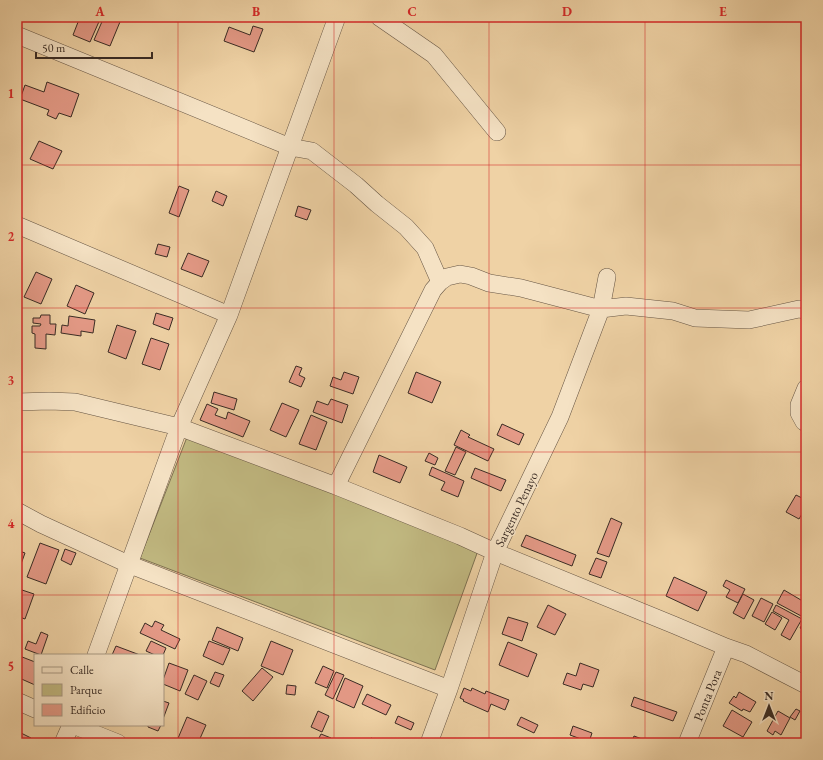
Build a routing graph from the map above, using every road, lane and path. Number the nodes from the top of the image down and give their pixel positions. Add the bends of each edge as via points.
1 (337, 17) edge
2 (379, 17) edge
3 (17, 35) edge
4 (497, 132) dead end
5 (290, 147) junction
6 (17, 225) edge
7 (607, 277) dead end
8 (440, 282) junction
9 (601, 309) junction
10 (806, 310) edge
11 (229, 315) junction
12 (806, 388) edge
13 (17, 402) edge
14 (806, 423) edge
15 (179, 427) junction
16 (336, 486) junction
17 (17, 511) edge
18 (495, 552) junction
19 (128, 564) junction
20 (726, 647) junction
21 (96, 654) edge
22 (806, 685) edge
23 (449, 689) junction
24 (17, 701) edge
25 (34, 709) edge
26 (72, 726) edge
27 (75, 726) edge
28 (63, 743) edge
29 (118, 743) edge
30 (429, 743) edge
31 (687, 743) edge

1 - 5 street
2 - 4 street via 434,55
3 - 5 street
5 - 8 street via 312,151 406,227 425,248
5 - 11 street
6 - 11 street
7 - 9 street, Sargento Penayo
8 - 9 street via 447,277 460,274
8 - 16 street via 433,290
9 - 10 street via 626,306 673,311 695,318 749,320 799,309
9 - 18 street, Sargento Penayo via 560,417
11 - 15 street
12 - 14 street via 799,405 799,413
13 - 15 street via 76,402
15 - 16 street
15 - 19 street
16 - 18 street
17 - 19 street
18 - 20 street
18 - 23 street, Sargento Penayo
19 - 21 street
19 - 23 street
20 - 22 street via 746,654
20 - 31 street, Ponta Pora
23 - 30 street, Sargento Penayo
24 - 25 street
26 - 28 street
27 - 29 street

